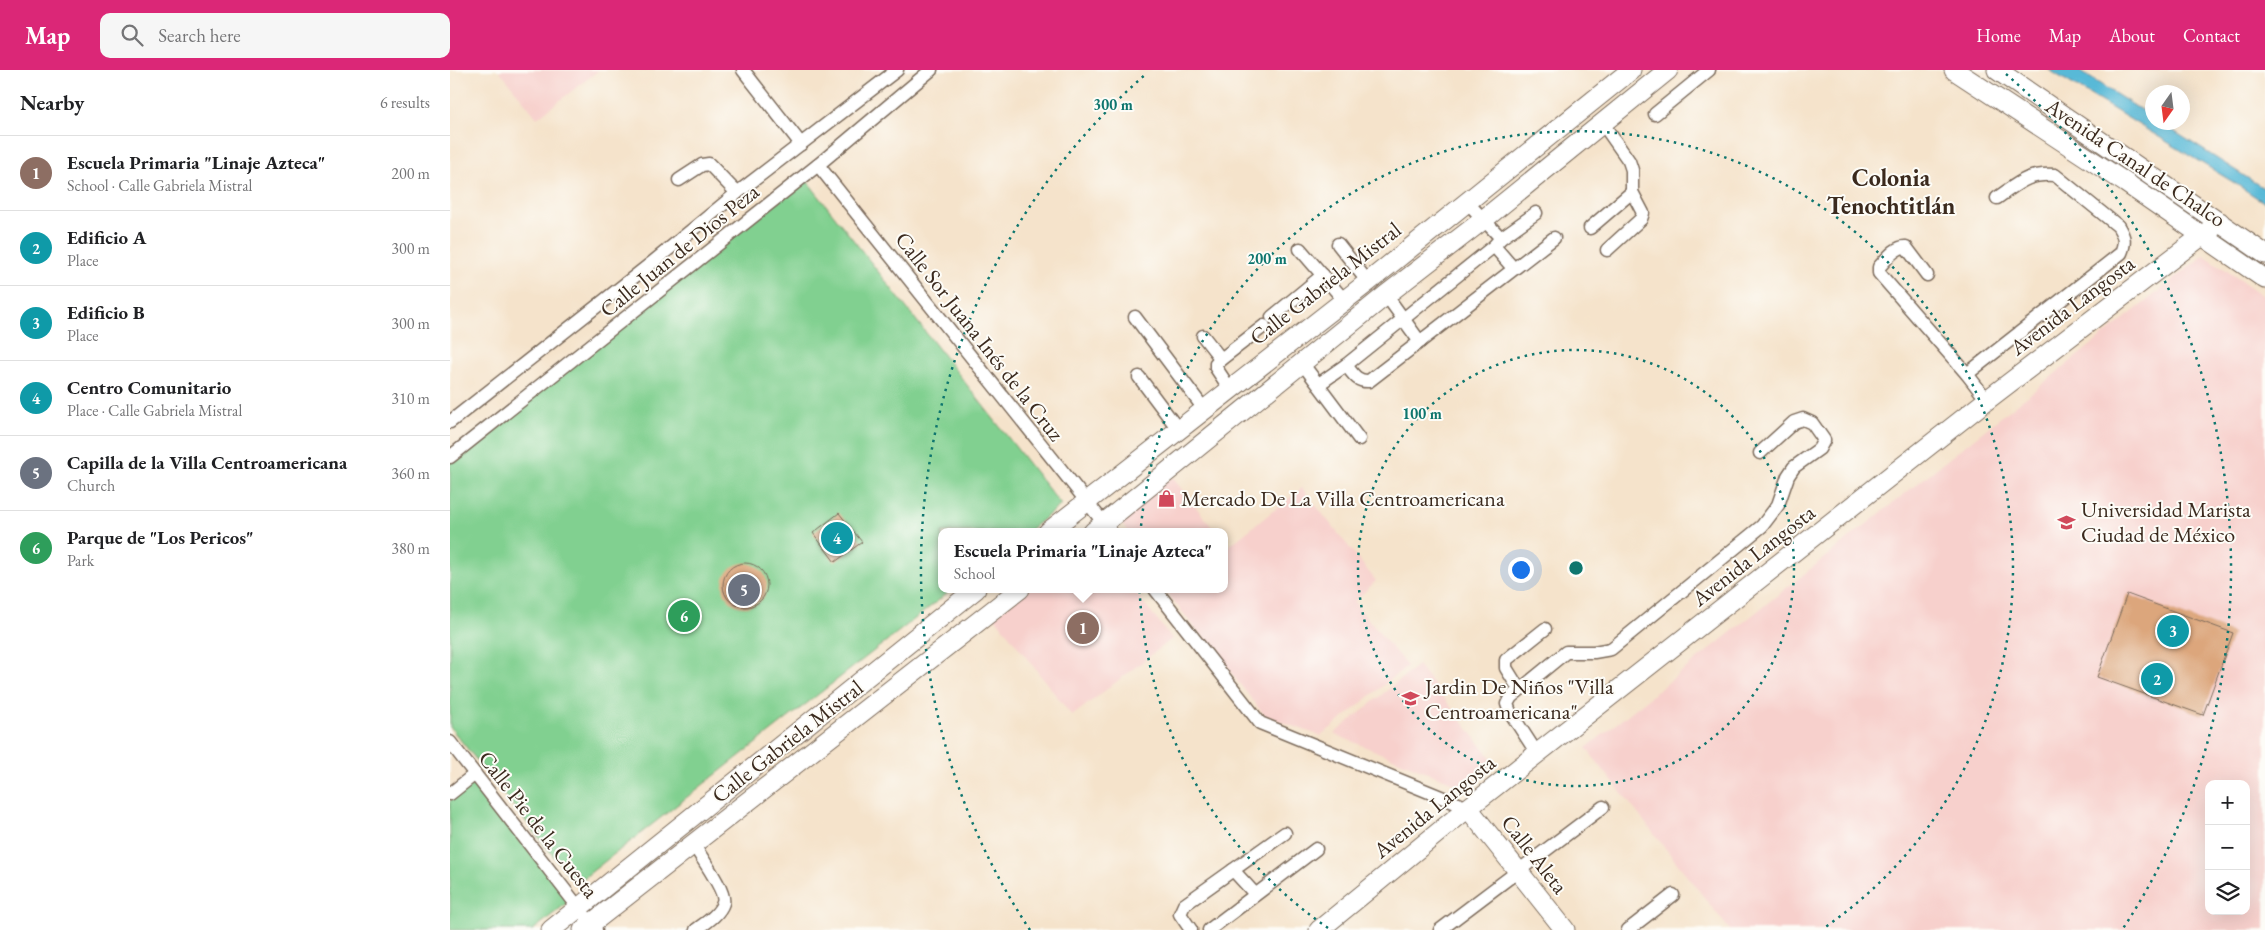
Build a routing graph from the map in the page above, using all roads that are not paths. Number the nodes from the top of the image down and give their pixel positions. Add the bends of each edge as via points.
1 (743, 70) edge
2 (875, 70) edge
3 (897, 70) edge
4 (931, 70) edge
5 (1631, 70) edge
6 (1668, 70) edge
7 (1709, 70) edge
8 (1954, 70) edge
9 (1997, 70) edge
10 (884, 81) junction
11 (1655, 114) dead end
12 (1603, 124) junction
13 (801, 144) junction
14 (818, 165) junction
15 (679, 180) dead end
16 (1632, 192) junction
17 (738, 193) junction
18 (1997, 198) dead end
19 (1467, 202) junction
20 (1536, 213) dead end
21 (1483, 220) junction
22 (2220, 222) junction
23 (1590, 228) dead end
24 (2202, 235) junction
25 (1554, 238) dead end
26 (1497, 242) junction
27 (1338, 244) dead end
28 (1300, 249) dead end
29 (1607, 250) dead end
30 (2265, 254) edge
31 (1513, 268) junction
32 (1324, 275) junction
33 (1927, 275) dead end
34 (2265, 279) edge
35 (1368, 282) junction
36 (1386, 294) junction
37 (1344, 300) junction
38 (1135, 317) dead end
39 (1404, 319) junction
40 (1203, 336) dead end
41 (1420, 342) junction
42 (1221, 359) junction
43 (1302, 363) junction
44 (1346, 365) junction
45 (1967, 374) junction
46 (1139, 377) dead end
47 (1319, 384) junction
48 (1230, 389) junction
49 (1987, 400) junction
50 (1204, 409) junction
51 (450, 422) edge
52 (1178, 429) junction
53 (1359, 439) dead end
54 (1760, 453) dead end
55 (450, 457) edge
56 (1085, 501) junction
57 (1053, 528) edge
58 (1102, 528) edge
59 (1104, 528) edge
60 (971, 593) edge
61 (1015, 593) edge
62 (1159, 593) edge
63 (1545, 630) dead end
64 (1519, 689) junction
65 (450, 742) edge
66 (1538, 754) junction
67 (475, 774) junction
68 (450, 794) edge
69 (1603, 807) dead end
70 (1468, 808) junction
71 (1284, 833) dead end
72 (694, 845) junction
73 (1316, 849) dead end
74 (1233, 870) junction
75 (1519, 871) junction
76 (1255, 894) junction
77 (1673, 895) dead end
78 (579, 908) junction
79 (590, 928) edge
80 (552, 930) edge
81 (696, 930) edge
82 (1191, 930) edge
83 (1208, 930) edge
84 (1319, 930) edge
85 (1440, 930) edge
86 (1565, 930) edge
87 (1628, 930) edge

1 - 13 street
2 - 10 street
3 - 10 street, Calle Juan de Dios Peza
4 - 14 street, Calle Juan de Dios Peza
5 - 19 street, Calle Gabriela Mistral
6 - 12 street, Calle Gabriela Mistral
7 - 11 street
8 - 24 street, Avenida Canal de Chalco
9 - 22 street, Avenida Canal de Chalco
10 - 13 street, Calle Juan de Dios Peza
12 - 16 street via 1629,161
12 - 21 street, Calle Gabriela Mistral
13 - 17 street, Calle Juan de Dios Peza
14 - 55 street, Calle Juan de Dios Peza
14 - 56 street, Calle Sor Juana Inés de la Cruz
15 - 17 street via 708,164
16 - 23 street
16 - 29 street via 1643,213 1641,219
17 - 51 street, Calle Juan de Dios Peza
18 - 45 street via 2027,177 2055,176 2118,226 2125,244 2122,253
19 - 21 street
19 - 35 street, Calle Gabriela Mistral
20 - 26 street
21 - 26 street
21 - 36 street, Calle Gabriela Mistral
22 - 24 street, Avenida Langosta
22 - 30 street, Avenida Canal de Chalco
24 - 34 street, Avenida Canal de Chalco
24 - 49 street, Avenida Langosta
25 - 31 street
26 - 31 street
26 - 39 street
27 - 35 street
28 - 32 street
31 - 41 street
32 - 37 street
32 - 42 street
33 - 45 street via 1906,247 1896,250 1879,268 1879,273
35 - 37 street, Calle Gabriela Mistral
36 - 39 street
36 - 43 street, Calle Gabriela Mistral
37 - 48 street, Calle Gabriela Mistral
38 - 50 street
39 - 41 street
39 - 44 street
40 - 42 street
41 - 44 street via 1369,381 1357,379
42 - 48 street via 1216,362 1216,368
43 - 47 street
43 - 59 street, Calle Gabriela Mistral
44 - 47 street
45 - 49 street
46 - 52 street
47 - 53 street
48 - 50 street, Calle Gabriela Mistral
49 - 66 street, Avenida Langosta
50 - 52 street, Calle Gabriela Mistral
52 - 56 street, Calle Gabriela Mistral
54 - 64 street via 1794,422 1804,419 1812,423 1824,440 1819,449 1794,467 1778,504 1762,526 1611,649 1566,652
56 - 57 street, Calle Gabriela Mistral
56 - 58 street, Calle Sor Juana Inés de la Cruz
60 - 78 street, Calle Gabriela Mistral
61 - 72 street, Calle Gabriela Mistral
62 - 70 street via 1260,723
63 - 64 street via 1506,660 1506,668
64 - 66 street via 1507,704
65 - 67 street, Calle Pie de la Cuesta
66 - 70 street, Avenida Langosta
67 - 68 street
67 - 78 street, Calle Pie de la Cuesta
69 - 75 street
70 - 75 street, Calle Aleta
70 - 84 street, Avenida Langosta
71 - 74 street
72 - 79 street, Calle Gabriela Mistral
72 - 81 street via 723,893 724,902 718,913
73 - 76 street
74 - 76 street
74 - 82 street via 1184,906 1180,914
75 - 85 street
75 - 86 street, Calle Aleta
76 - 83 street
77 - 87 street
78 - 79 street, Calle Pie de la Cuesta
78 - 80 street, Calle Gabriela Mistral

